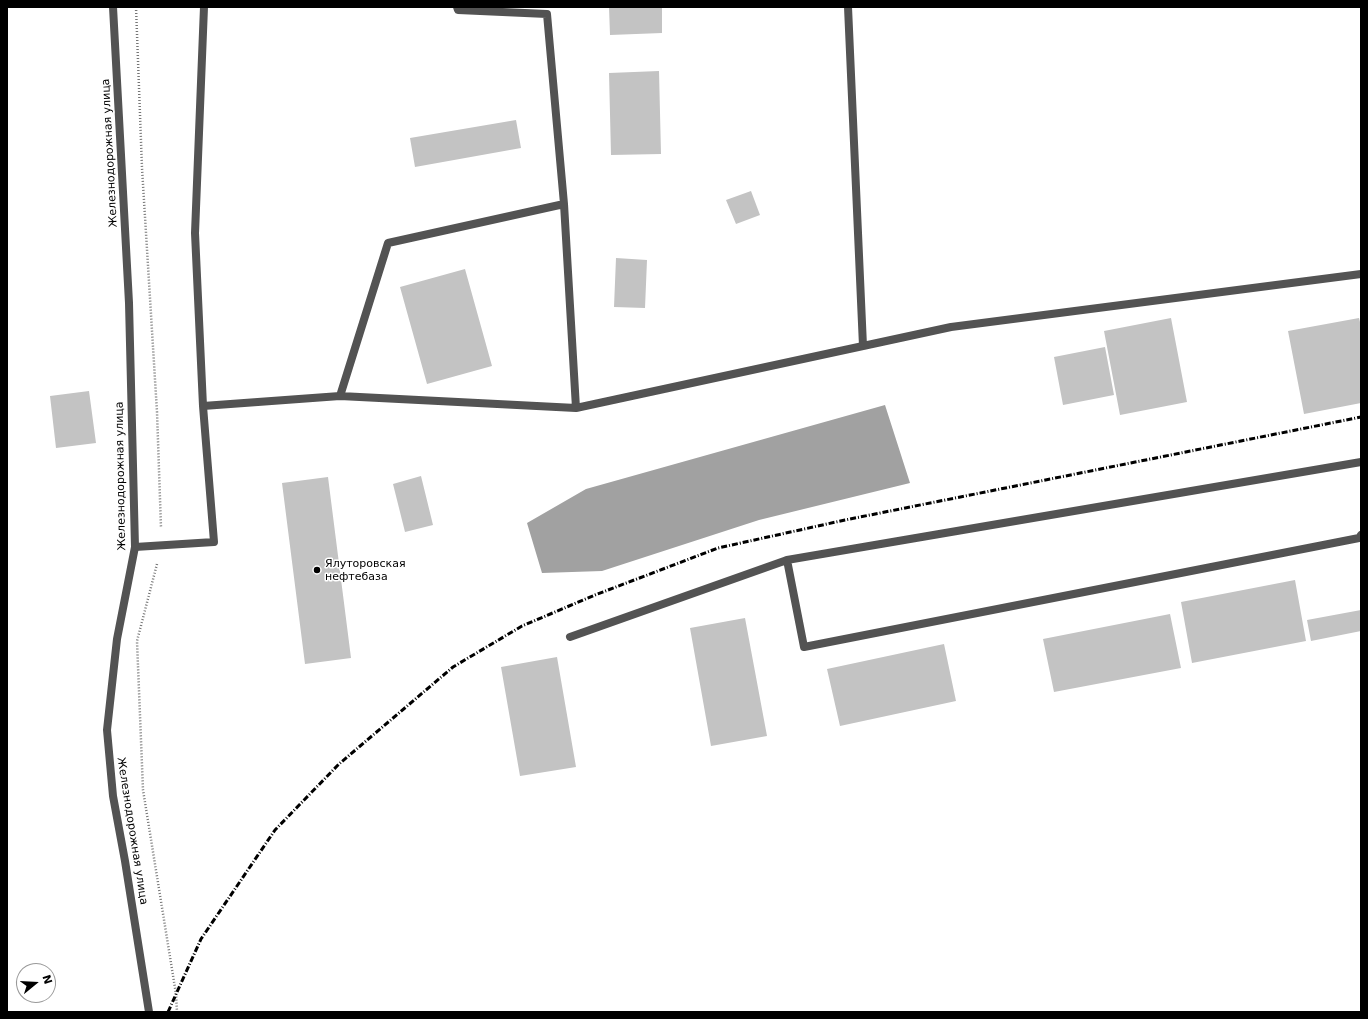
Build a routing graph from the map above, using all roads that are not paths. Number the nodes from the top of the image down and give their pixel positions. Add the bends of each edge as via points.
1 (113, 7) edge
2 (204, 7) edge
3 (457, 7) edge
4 (848, 7) edge
5 (564, 204) junction
6 (1361, 274) edge
7 (863, 346) junction
8 (340, 396) junction
9 (203, 406) junction
10 (576, 408) junction
11 (1361, 462) edge
12 (1361, 535) edge
13 (135, 547) junction
14 (787, 560) junction
15 (570, 637) dead end
16 (149, 1012) edge

1 - 13 street, Железнодорожная улица via 129,304
2 - 9 street via 195,233
3 - 5 street via 458,10 546,14
4 - 7 street
5 - 8 street via 388,243
5 - 10 street
6 - 7 street via 951,327
7 - 10 street
8 - 9 street
8 - 10 street
9 - 13 street via 214,542
11 - 14 street
12 - 14 street via 1351,540 804,647
13 - 16 street, Железнодорожная улица via 116,639 107,730 113,796
14 - 15 street

